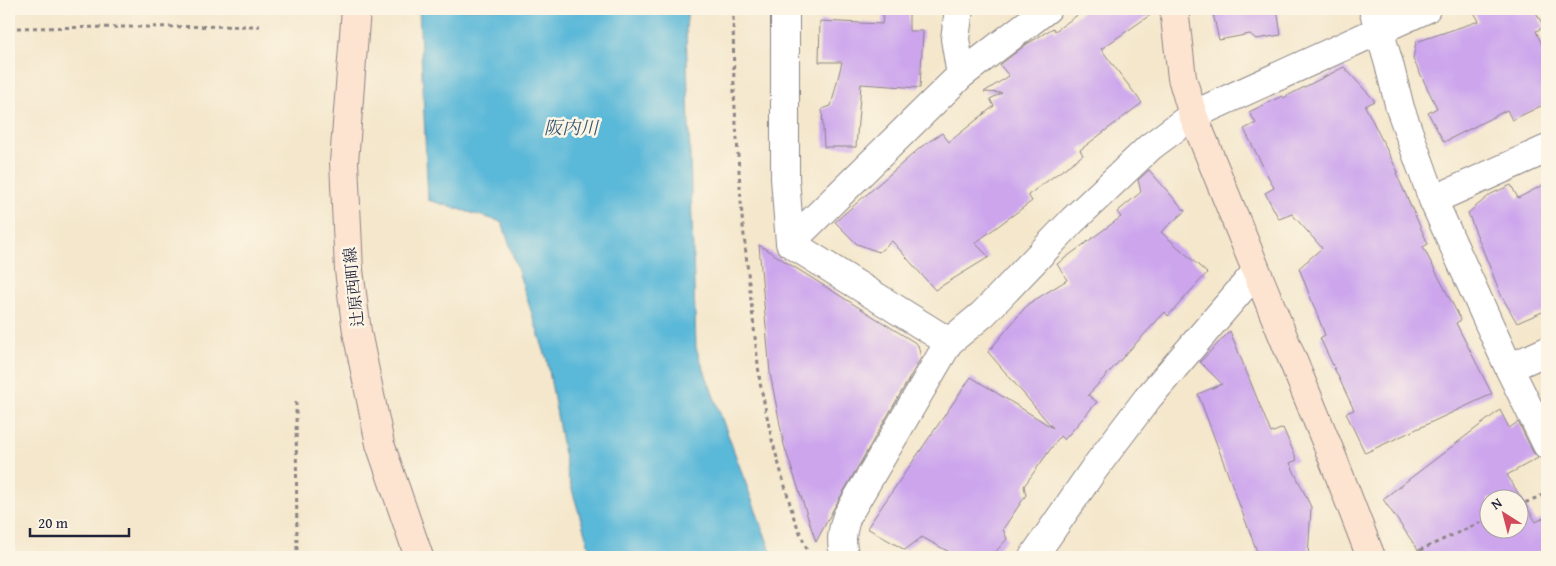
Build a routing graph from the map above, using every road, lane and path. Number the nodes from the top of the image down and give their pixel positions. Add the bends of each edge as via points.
1 (356, 9) edge
2 (733, 9) edge
3 (785, 9) edge
4 (959, 9) edge
5 (1047, 9) edge
6 (1174, 9) edge
7 (1426, 9) edge
8 (1376, 20) edge
9 (260, 26) dead end
10 (9, 28) edge
11 (961, 75) junction
12 (1193, 116) junction
13 (1547, 149) edge
14 (1433, 200) junction
15 (790, 243) junction
16 (1256, 272) junction
17 (949, 342) junction
18 (1547, 351) edge
19 (1509, 368) junction
20 (296, 402) dead end
21 (1547, 445) edge
22 (1547, 493) edge
23 (1528, 502) edge
24 (1478, 524) edge
25 (297, 557) edge
26 (419, 557) edge
27 (810, 557) edge
28 (845, 557) edge
29 (1033, 557) edge
30 (1372, 557) edge
31 (1405, 557) edge

1 - 26 street, 辻原西町線 via 344,162 349,270 357,332 380,444
2 - 27 path via 734,93 742,217 760,383 794,518
3 - 15 street via 785,178
4 - 11 street via 955,39
5 - 11 street
6 - 12 street via 1182,78
7 - 8 street
8 - 12 street
8 - 14 street via 1400,108
9 - 10 path
11 - 15 street
12 - 16 street
12 - 17 street via 1150,147 1073,220 983,314
13 - 14 street
14 - 19 street
15 - 17 street
16 - 29 street via 1147,399
16 - 30 street
17 - 28 street via 848,516 841,542
18 - 19 street
19 - 21 street
20 - 25 path
22 - 23 path
24 - 31 path

